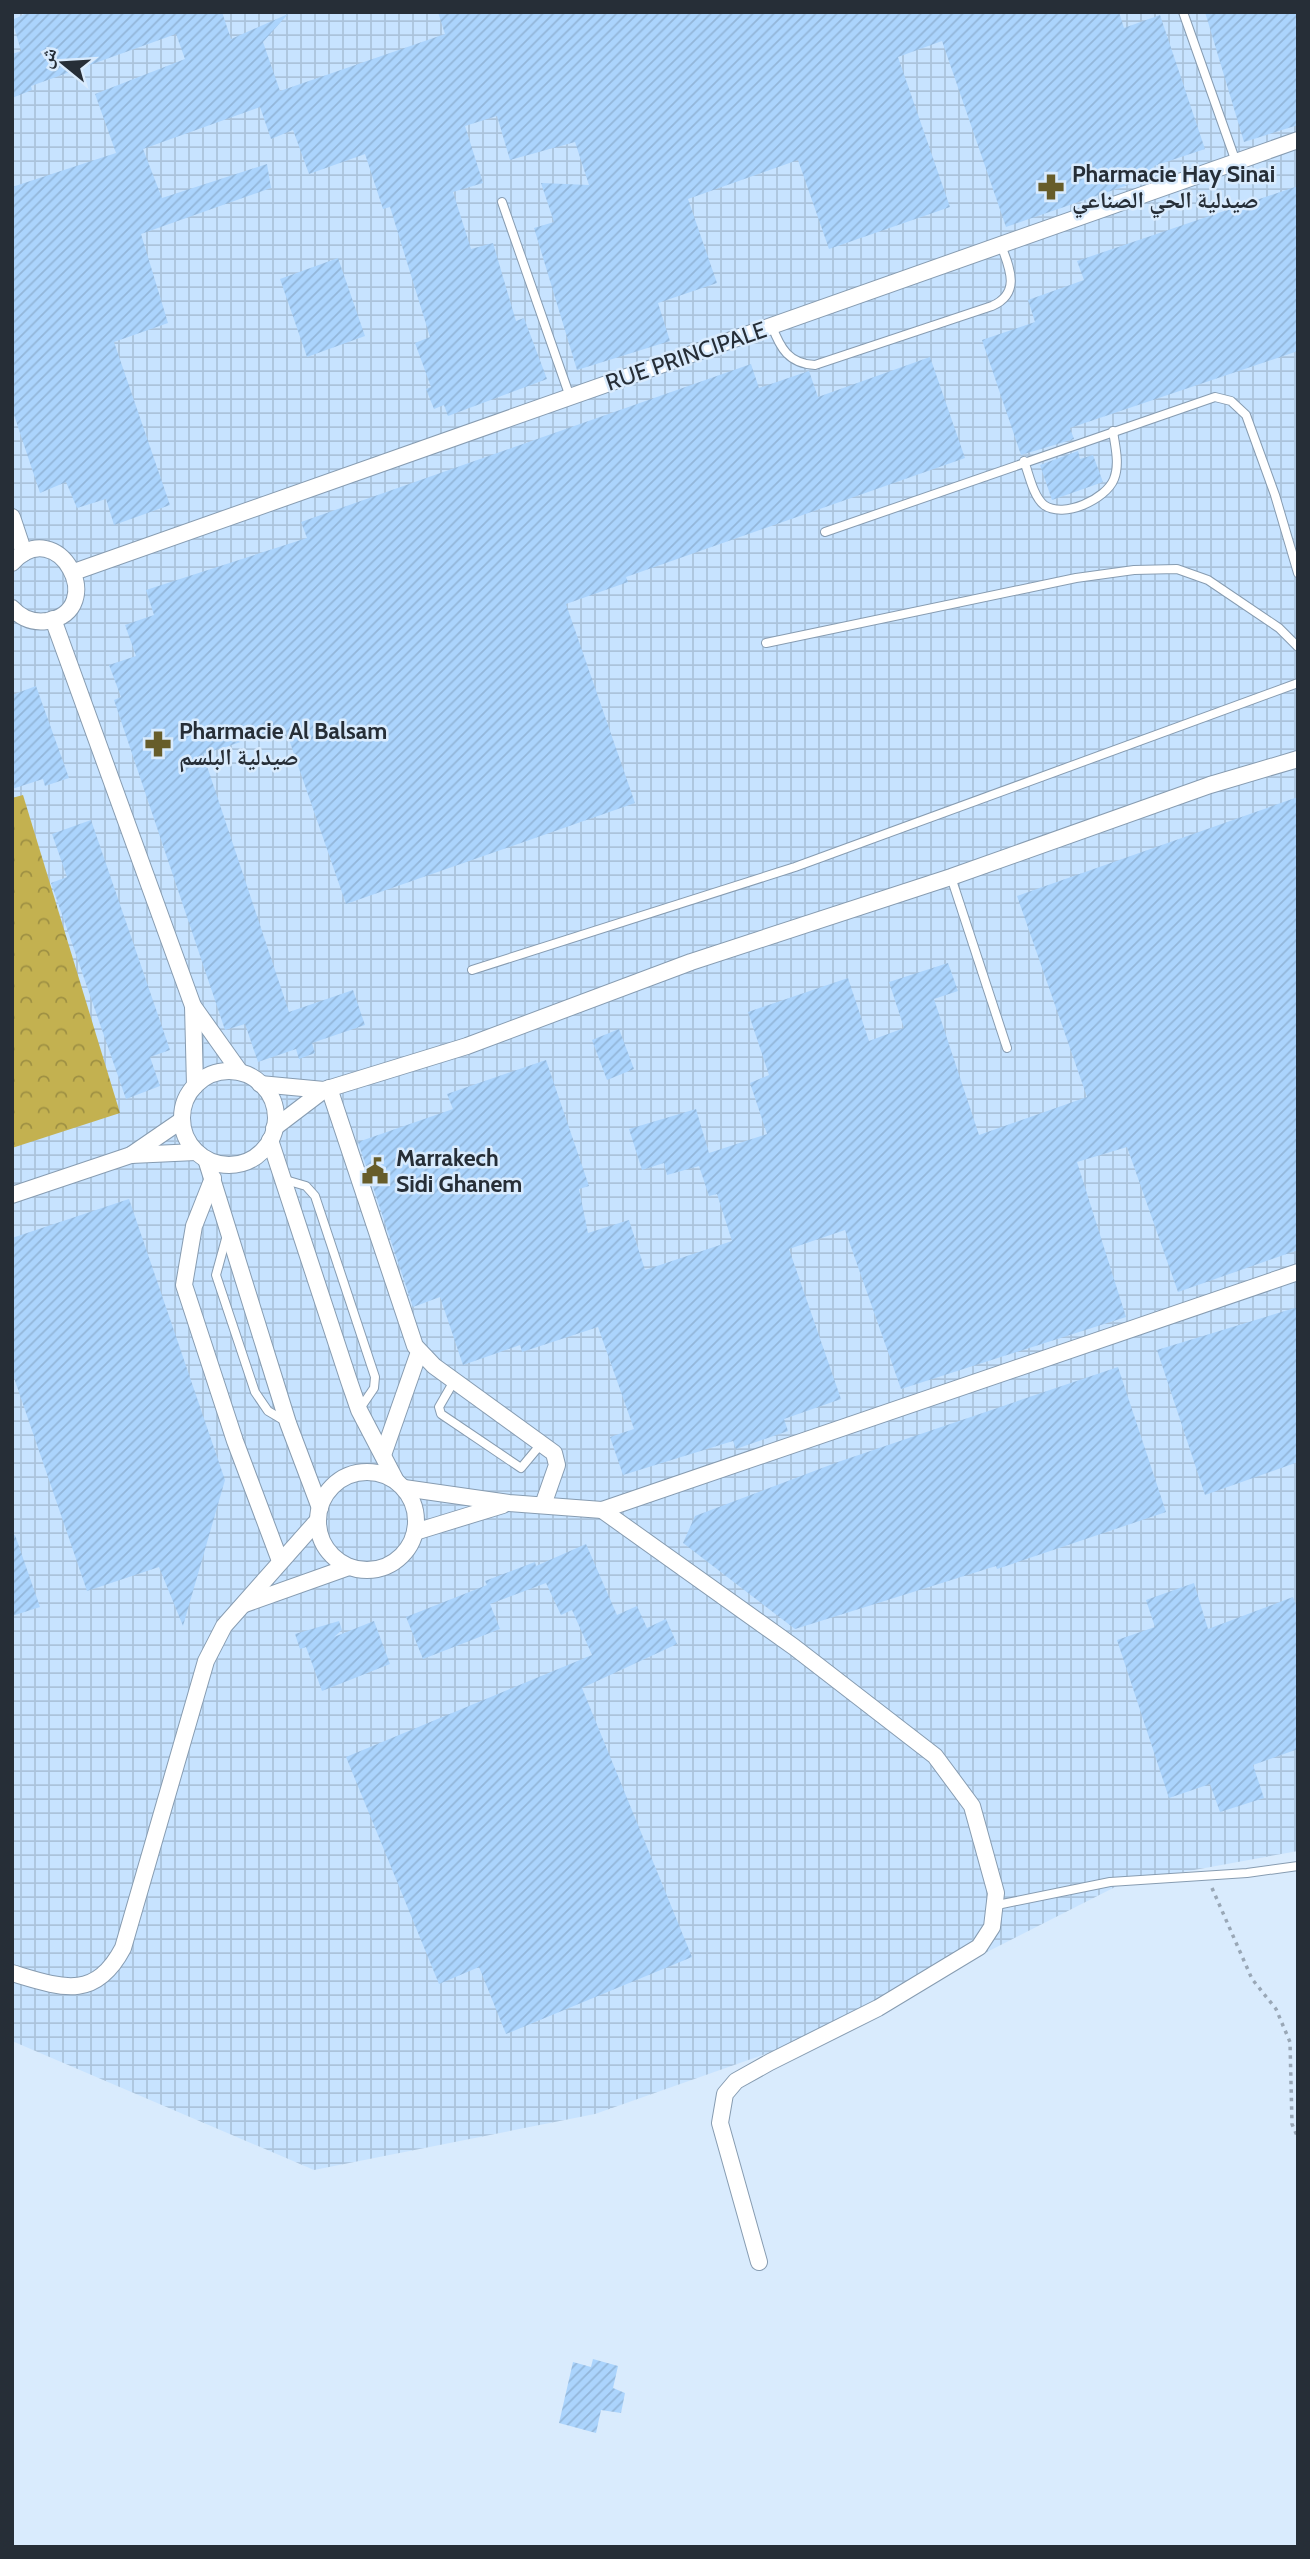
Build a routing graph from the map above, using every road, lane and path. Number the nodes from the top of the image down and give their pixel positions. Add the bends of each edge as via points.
1 (1182, 12) edge
2 (1298, 140) edge
3 (1236, 162) junction
4 (502, 202) dead end
5 (1001, 245) junction
6 (772, 326) junction
7 (570, 397) junction
8 (1112, 431) junction
9 (1024, 461) junction
10 (12, 517) edge
11 (825, 532) dead end
12 (18, 558) edge
13 (74, 572) junction
14 (1298, 573) edge
15 (12, 608) edge
16 (53, 619) junction
17 (766, 643) dead end
18 (1298, 648) edge
19 (1298, 683) edge
20 (1298, 759) edge
21 (951, 877) junction
22 (472, 971) dead end
23 (193, 1006) junction
24 (1007, 1048) dead end
25 (240, 1073) junction
26 (260, 1084) junction
27 (195, 1086) junction
28 (327, 1089) junction
29 (182, 1120) junction
30 (272, 1134) junction
31 (131, 1155) junction
32 (202, 1156) junction
33 (213, 1178) junction
34 (282, 1180) junction
35 (12, 1195) edge
36 (229, 1229) junction
37 (1298, 1272) edge
38 (419, 1352) junction
39 (454, 1381) junction
40 (359, 1409) junction
41 (288, 1423) junction
42 (541, 1444) junction
43 (383, 1455) junction
44 (400, 1484) junction
45 (509, 1503) junction
46 (544, 1505) junction
47 (602, 1510) junction
48 (319, 1514) junction
49 (415, 1532) junction
50 (280, 1561) junction
51 (349, 1567) junction
52 (242, 1605) junction
53 (1298, 1866) edge
54 (1207, 1876) junction
55 (997, 1905) junction
56 (12, 1973) edge
57 (1298, 2138) edge
58 (760, 2262) dead end

1 - 3 lane
2 - 3 street, RUE PRINCIPALE
3 - 5 street, RUE PRINCIPALE
4 - 7 lane
5 - 6 street, RUE PRINCIPALE
5 - 6 lane via 1012,286 992,306 815,365 797,362 782,350
6 - 7 street, RUE PRINCIPALE
7 - 13 street, RUE PRINCIPALE
8 - 9 lane
8 - 9 lane via 1115,478 1104,494 1080,505 1051,509 1044,505
8 - 14 lane via 1207,397 1231,401 1246,415
9 - 11 lane
10 - 12 street
12 - 13 street via 47,550 59,554
13 - 16 street via 75,596
15 - 16 street via 35,621
16 - 23 street
17 - 18 lane via 1076,578 1134,569 1177,569 1208,580 1279,628
19 - 22 lane via 795,867
20 - 21 street via 1210,785
21 - 24 lane
21 - 28 street via 691,962 467,1046
23 - 25 street
23 - 27 street
25 - 26 street
25 - 27 street via 215,1073
26 - 28 street
26 - 30 street via 274,1105
27 - 29 street via 187,1096
28 - 30 street
28 - 38 street
29 - 31 street
29 - 32 street via 189,1143
30 - 32 street via 263,1150 242,1163 218,1164
30 - 34 street
31 - 32 street
31 - 35 street
32 - 33 street
33 - 36 street
33 - 50 street via 194,1226 184,1285
34 - 40 street
34 - 40 lane via 306,1186 315,1196 374,1377 374,1388
36 - 41 street
36 - 41 lane via 216,1275 254,1392 268,1411
37 - 47 street
38 - 39 street
38 - 43 street
39 - 42 street
39 - 42 lane via 439,1407 441,1414 522,1468
40 - 43 street
41 - 48 street
42 - 46 street via 554,1453 557,1465
43 - 44 street
44 - 45 street
44 - 48 street via 374,1472 351,1474 331,1487
44 - 49 street via 415,1510
45 - 46 street
45 - 49 street
46 - 47 street
47 - 55 street via 794,1647 935,1756 972,1806
48 - 50 street
48 - 51 street via 319,1532 330,1553
49 - 51 street via 411,1545 394,1562 372,1570
50 - 52 street
51 - 52 street
52 - 56 street via 224,1626 206,1661 123,1948 111,1971 95,1983 76,1986 43,1983
53 - 54 lane
54 - 55 lane via 1110,1882
54 - 57 path via 1252,1979 1276,2009 1290,2042 1292,2124
55 - 58 street via 992,1927 979,1947 878,2008 730,2087 722,2102 720,2123

